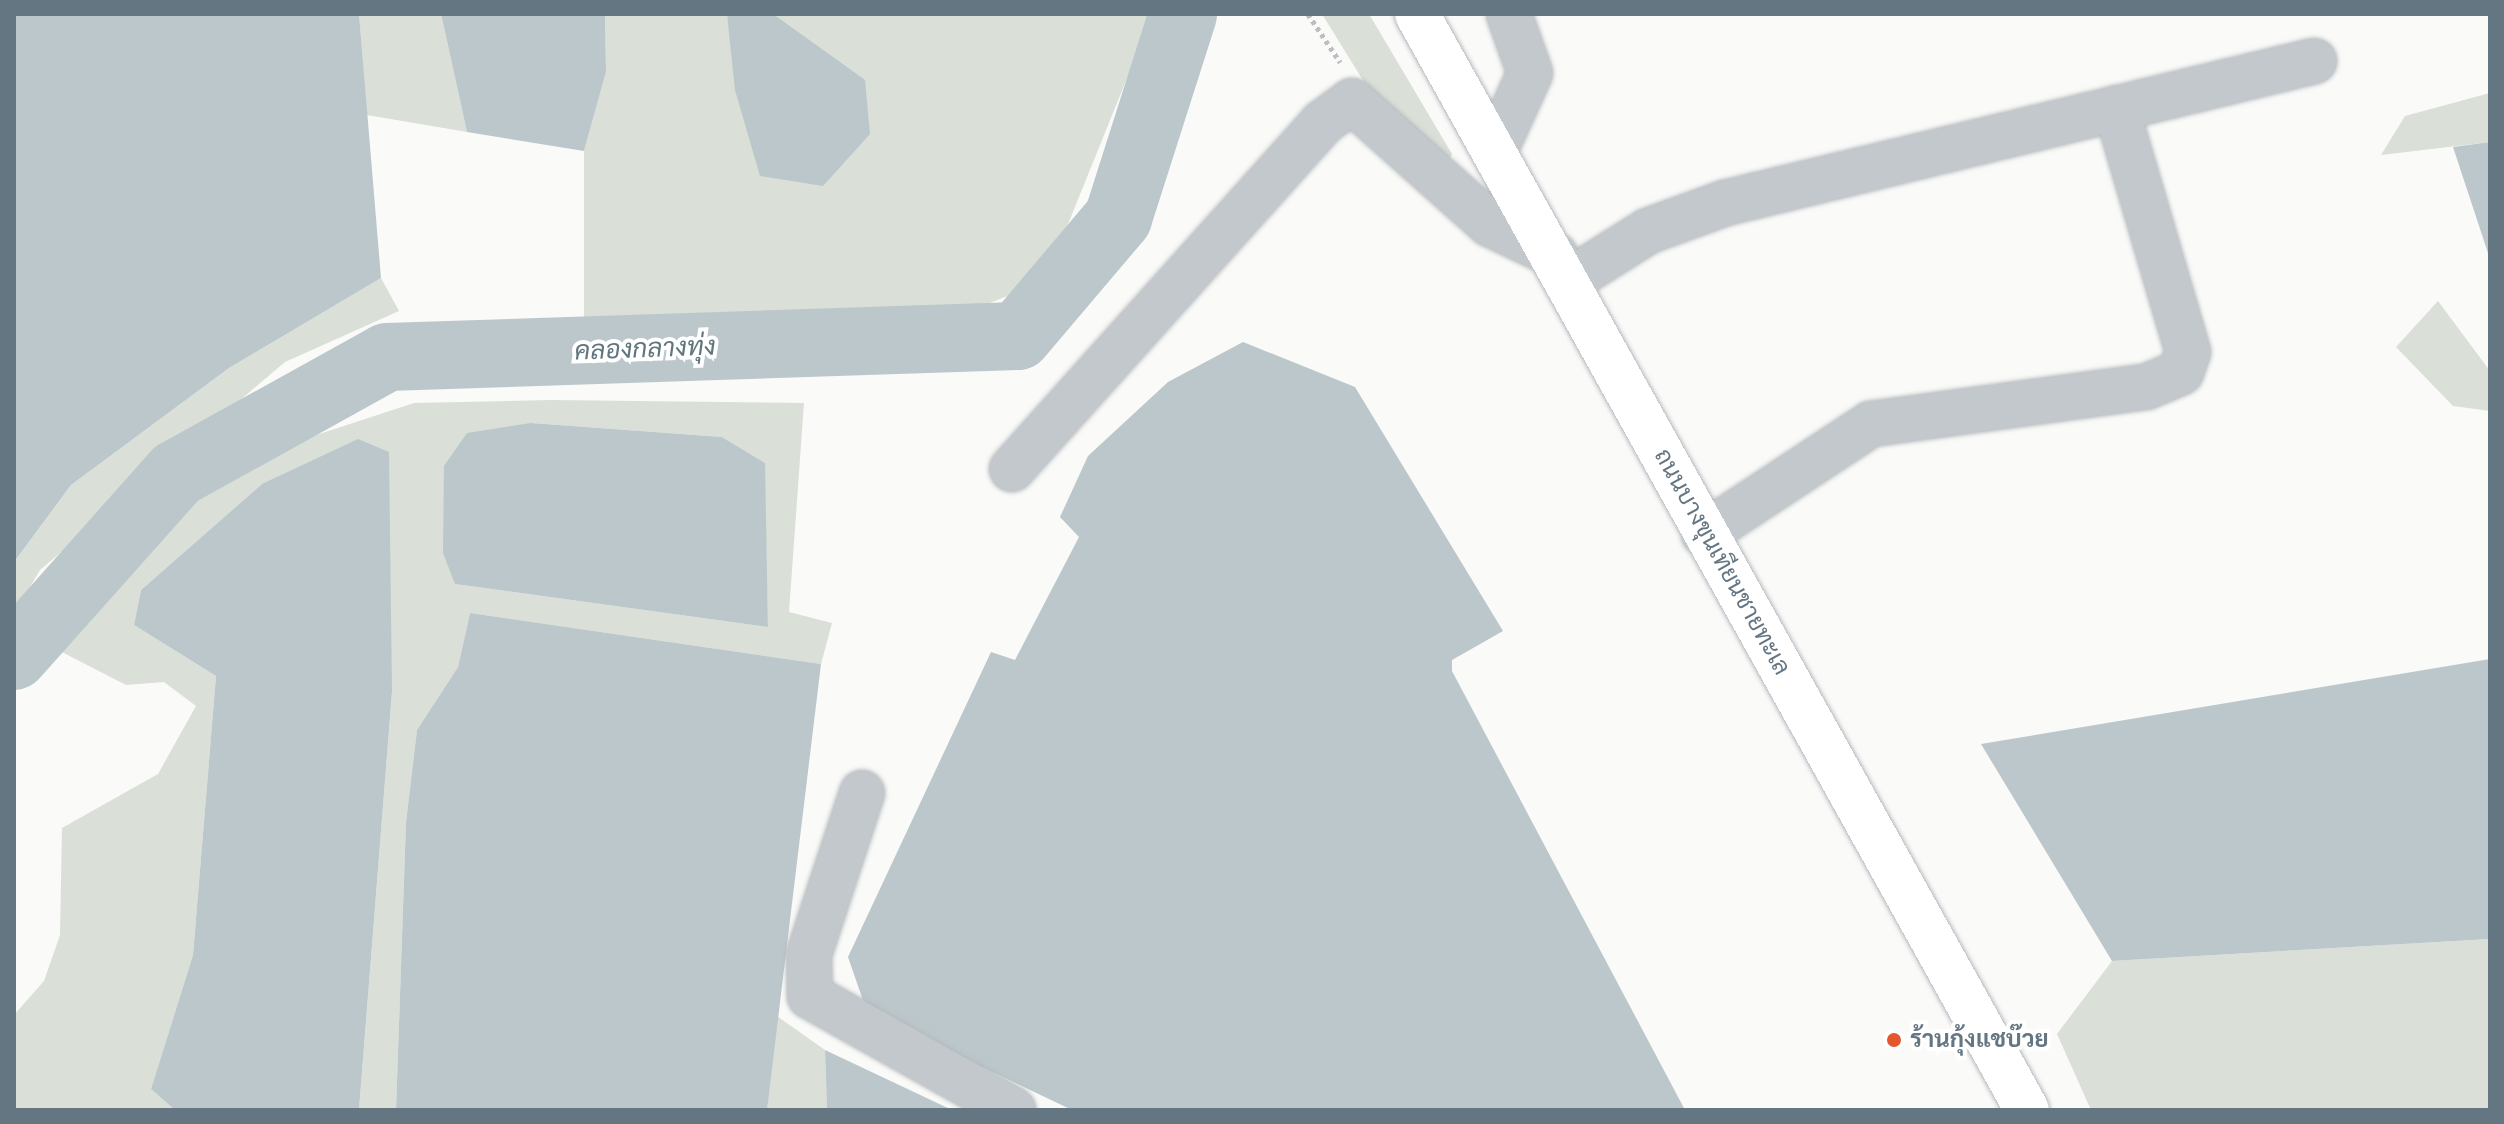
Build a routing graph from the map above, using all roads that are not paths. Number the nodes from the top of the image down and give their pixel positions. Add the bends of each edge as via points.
1 (1417, 14) edge
2 (1509, 14) edge
3 (2314, 61) dead end
4 (2116, 108) junction
5 (1496, 148) junction
6 (1563, 268) junction
7 (1012, 469) dead end
8 (1704, 534) junction
9 (862, 793) dead end
10 (1013, 1110) edge
11 (2027, 1110) edge

1 - 5 main road, ถนนบางขุนเทียนชายทะเล
2 - 5 street via 1530,73
3 - 4 street
4 - 6 street via 1725,203
4 - 8 street via 2188,352 2181,372 2146,387 1871,424
5 - 6 main road, ถนนบางขุนเทียนชายทะเล
6 - 7 street via 1490,224 1352,101 1322,123
6 - 8 main road, ถนนบางขุนเทียนชายทะเล
8 - 11 main road, ถนนบางขุนเทียนชายทะเล
9 - 10 street via 809,954 810,996

